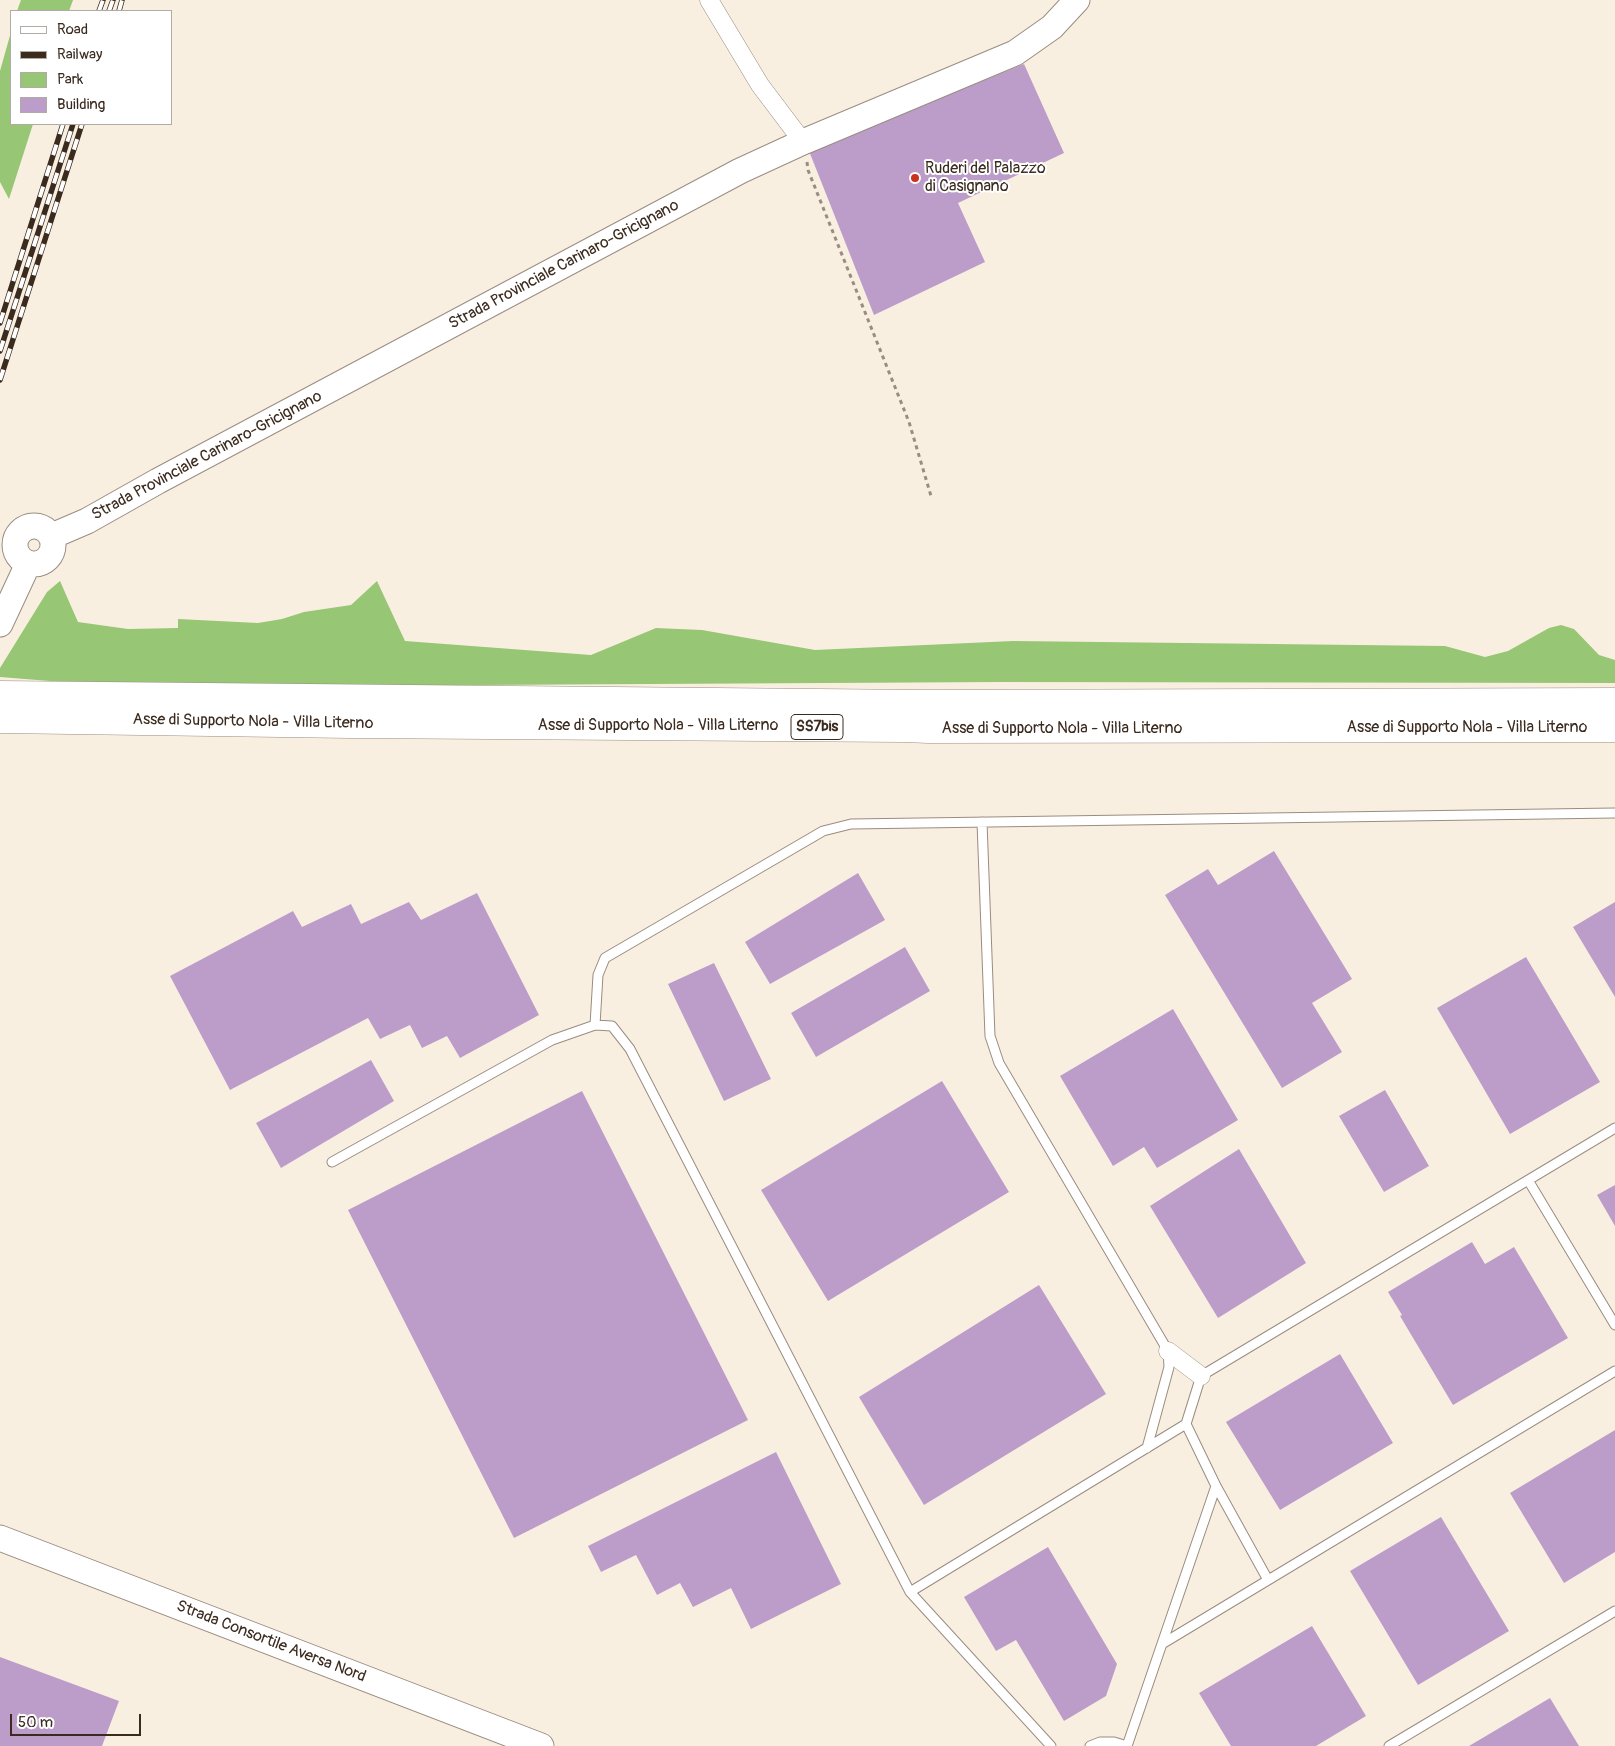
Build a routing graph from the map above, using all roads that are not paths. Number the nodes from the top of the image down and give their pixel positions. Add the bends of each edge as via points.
1 (710, 0) edge
2 (1077, 0) edge
3 (804, 142) junction
4 (10, 529) edge
5 (52, 536) junction
6 (28, 564) junction
7 (0, 624) edge
8 (0, 695) edge
9 (1615, 702) edge
10 (16, 711) edge
11 (1615, 728) edge
12 (1615, 813) edge
13 (982, 822) junction
14 (595, 1025) junction
15 (1615, 1128) edge
16 (332, 1162) dead end
17 (1528, 1180) junction
18 (1615, 1325) edge
19 (1168, 1351) junction
20 (1615, 1371) edge
21 (1201, 1376) junction
22 (1186, 1424) junction
23 (1147, 1448) junction
24 (1216, 1486) junction
25 (0, 1538) edge
26 (1268, 1580) junction
27 (910, 1592) junction
28 (1615, 1611) edge
29 (1162, 1644) junction
30 (1393, 1745) edge
31 (541, 1746) edge
32 (1051, 1746) edge
33 (1090, 1746) edge
34 (1127, 1746) edge

1 - 3 street via 760,85
2 - 3 street, Strada Provinciale Carinaro-Gricignano via 1052,27 1015,53
3 - 5 street, Strada Provinciale Carinaro-Gricignano via 740,171 87,521
4 - 5 street via 42,527
4 - 6 street via 16,538 15,551
5 - 6 street via 51,555 41,563
6 - 7 street
8 - 10 highway, Asse di Supporto Nola - Villa Literno / SS7bis
9 - 10 highway, Asse di Supporto Nola - Villa Literno / SS7bis
10 - 11 highway, Asse di Supporto Nola - Villa Literno / SS7bis via 360,724 929,729
12 - 13 lane
13 - 14 lane via 851,824 822,831 605,958 598,975
13 - 19 lane via 990,1036 1000,1063
14 - 16 lane via 552,1040
14 - 27 lane via 612,1026 630,1049
15 - 17 lane
17 - 18 lane
17 - 21 lane
19 - 21 street
19 - 23 lane via 1169,1367
20 - 26 lane
21 - 22 lane
22 - 23 lane
22 - 24 lane
23 - 27 lane
24 - 26 lane
24 - 29 lane
25 - 31 street, Strada Consortile Aversa Nord
26 - 29 lane
27 - 32 lane
28 - 30 lane
29 - 34 lane
33 - 34 lane via 1114,1742

